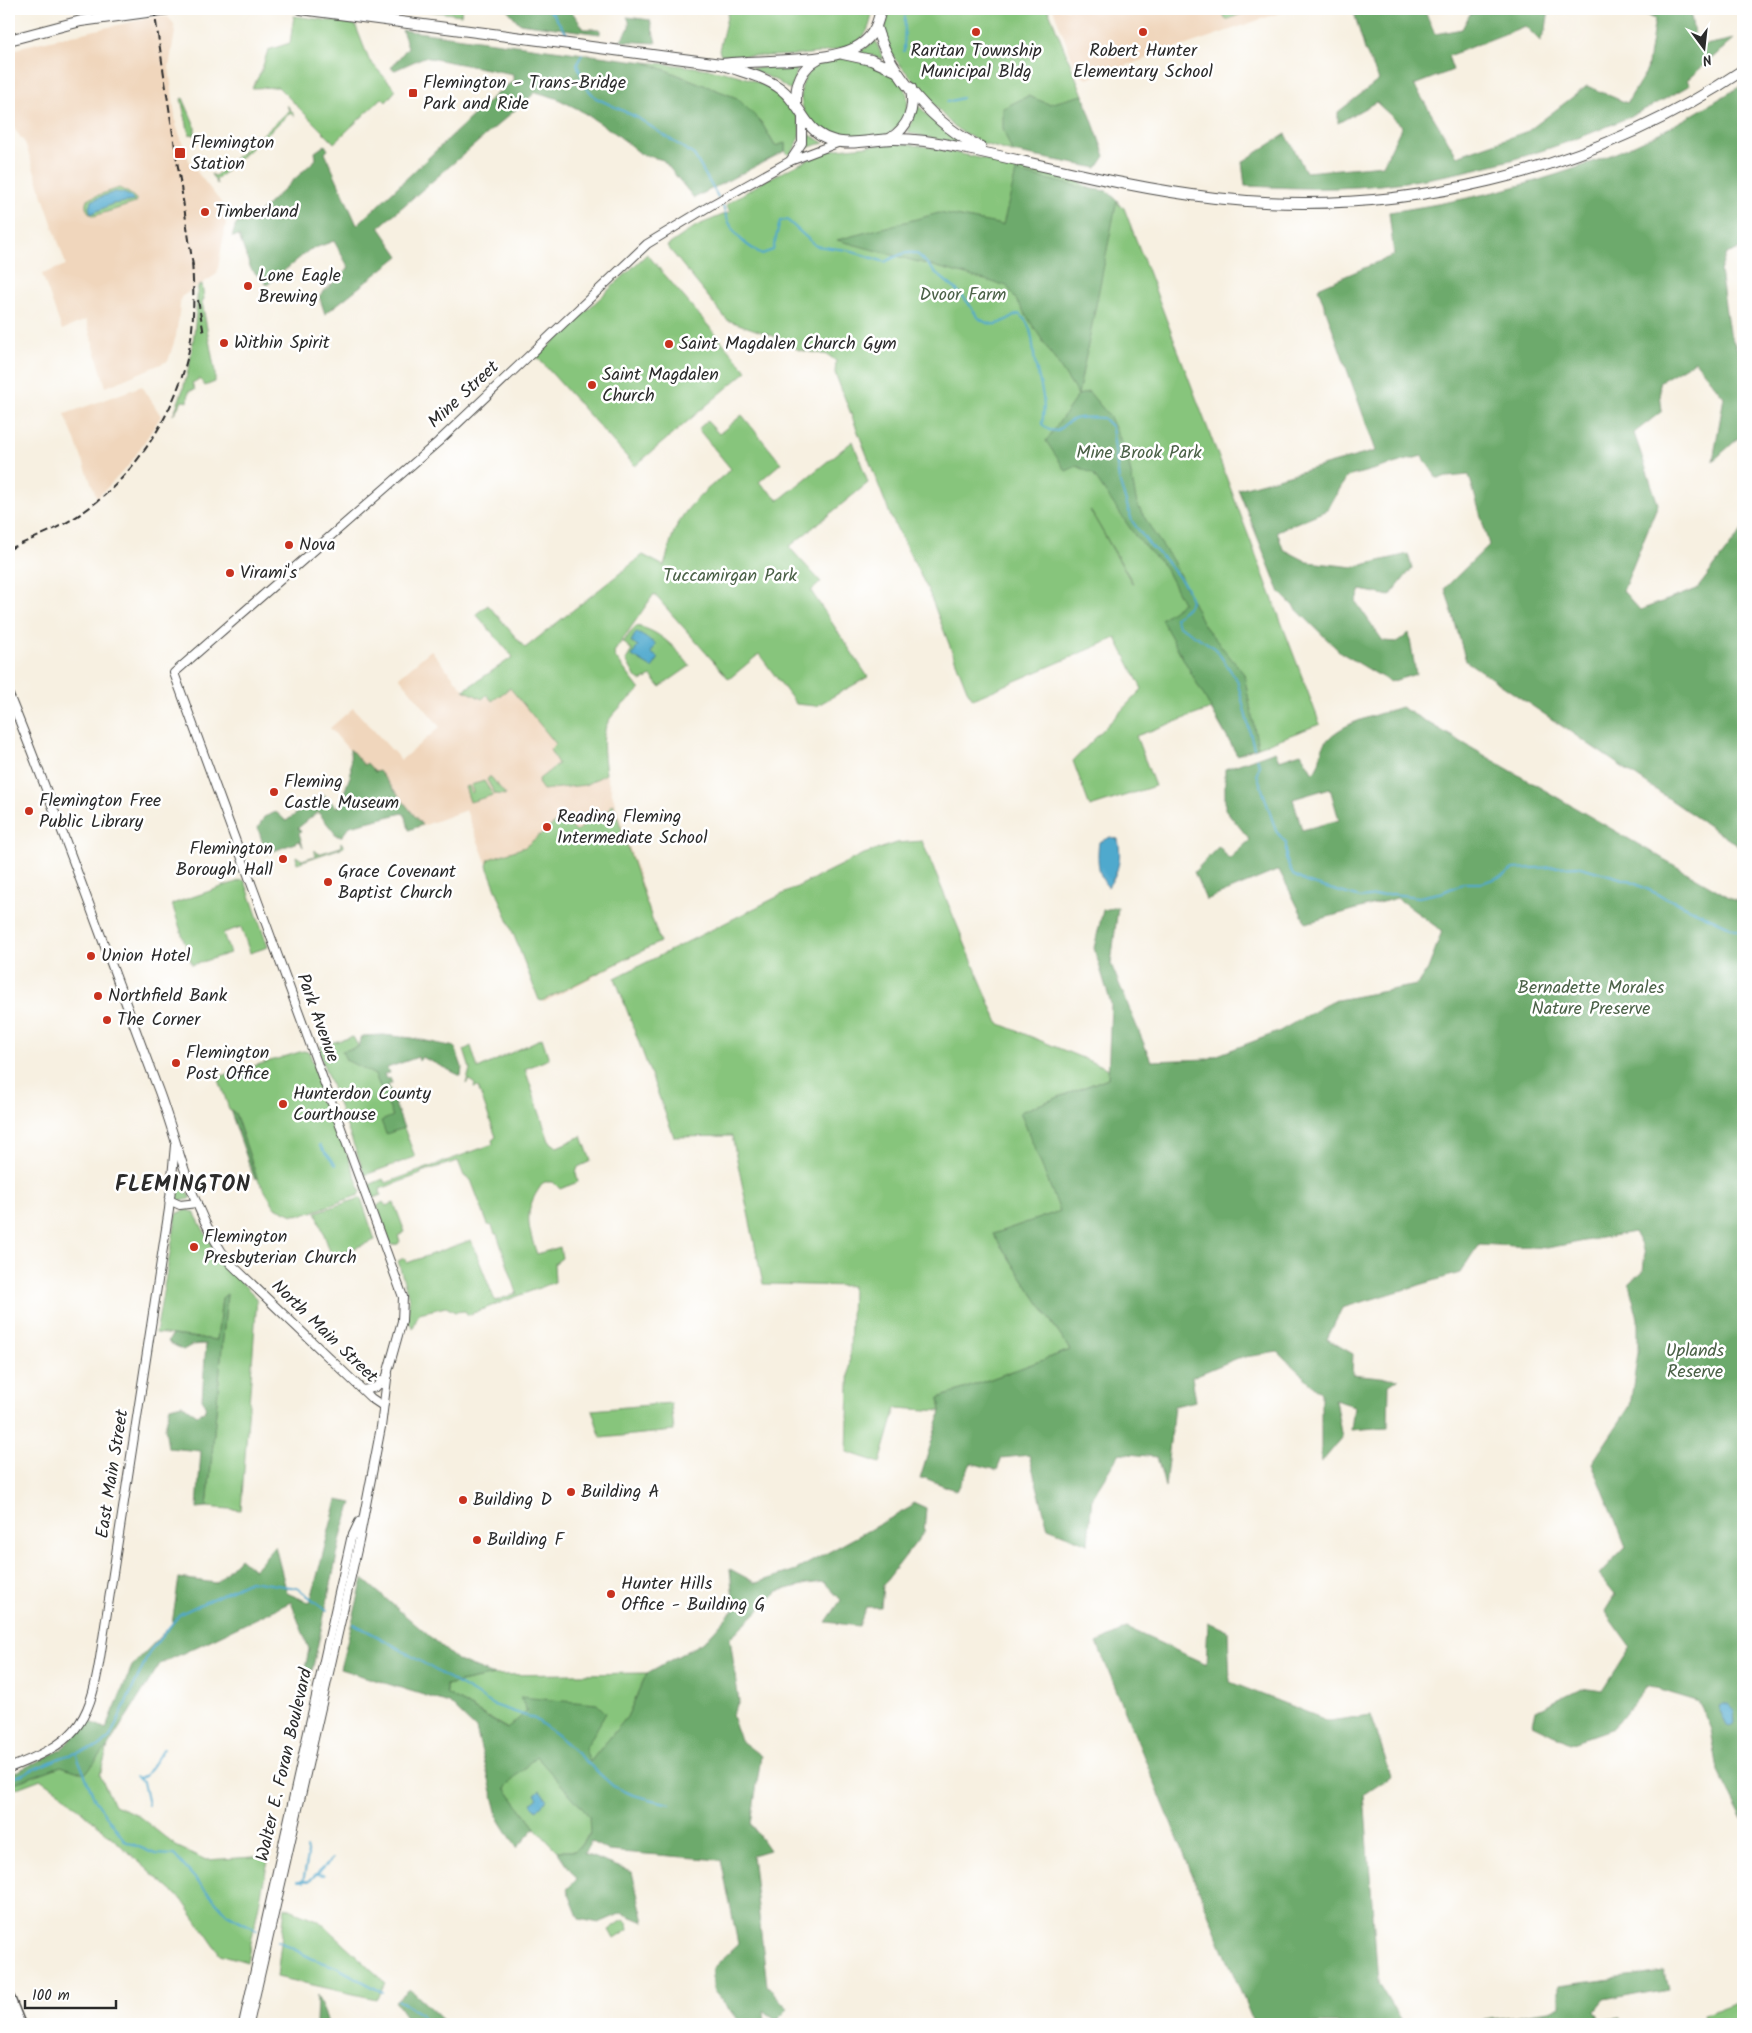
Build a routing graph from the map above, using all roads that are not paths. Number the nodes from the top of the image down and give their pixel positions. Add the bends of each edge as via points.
1 (169, 9) edge
2 (301, 9) edge
3 (881, 9) edge
4 (876, 27) junction
5 (9, 40) edge
6 (837, 54) junction
7 (823, 56) junction
8 (722, 64) junction
9 (1743, 70) edge
10 (899, 72) junction
11 (910, 87) junction
12 (796, 105) junction
13 (802, 117) junction
14 (890, 139) junction
15 (840, 142) junction
16 (1000, 156) junction
17 (790, 161) junction
18 (174, 673) joint
19 (9, 695) edge
20 (176, 1141) junction
21 (169, 1200) junction
22 (197, 1203) junction
23 (388, 1375) junction
24 (364, 1390) junction
25 (383, 1406) junction
26 (362, 1513) junction
27 (9, 1768) edge
28 (9, 1999) edge
29 (19, 2024) edge
30 (243, 2024) edge
31 (249, 2024) edge

1 - 5 main road via 78,22
2 - 8 main road
3 - 4 main road
4 - 6 main road via 860,46
4 - 10 main road via 885,52
6 - 7 main road
6 - 10 main road via 870,60
7 - 8 main road
7 - 12 main road via 810,64 799,79
8 - 12 main road via 778,87
9 - 16 main road via 1650,124 1586,151 1511,175 1400,197 1324,203 1224,199
10 - 11 main road
11 - 14 main road via 910,117
11 - 16 main road via 948,128
12 - 13 main road
13 - 15 main road via 817,133
13 - 17 street via 802,143
14 - 15 main road
14 - 16 main road via 927,141
15 - 17 street, Mine Street
17 - 18 street, Mine Street via 664,233 640,251 438,442
18 - 23 street, Park Avenue via 400,1284 402,1321
19 - 20 street, North Main Street
20 - 21 street, East Main Street
20 - 22 street, North Main Street
21 - 22 street via 180,1205
21 - 27 street, East Main Street via 91,1700 84,1717 68,1738 51,1750
22 - 24 street, North Main Street via 230,1263
23 - 24 street via 376,1387
23 - 25 street, Park Avenue
24 - 25 street, North Main Street
25 - 26 street, Walter E. Foran Boulevard
26 - 30 street, Walter E. Foran Boulevard via 351,1539
26 - 31 street, Walter E. Foran Boulevard via 359,1541
28 - 29 highway

